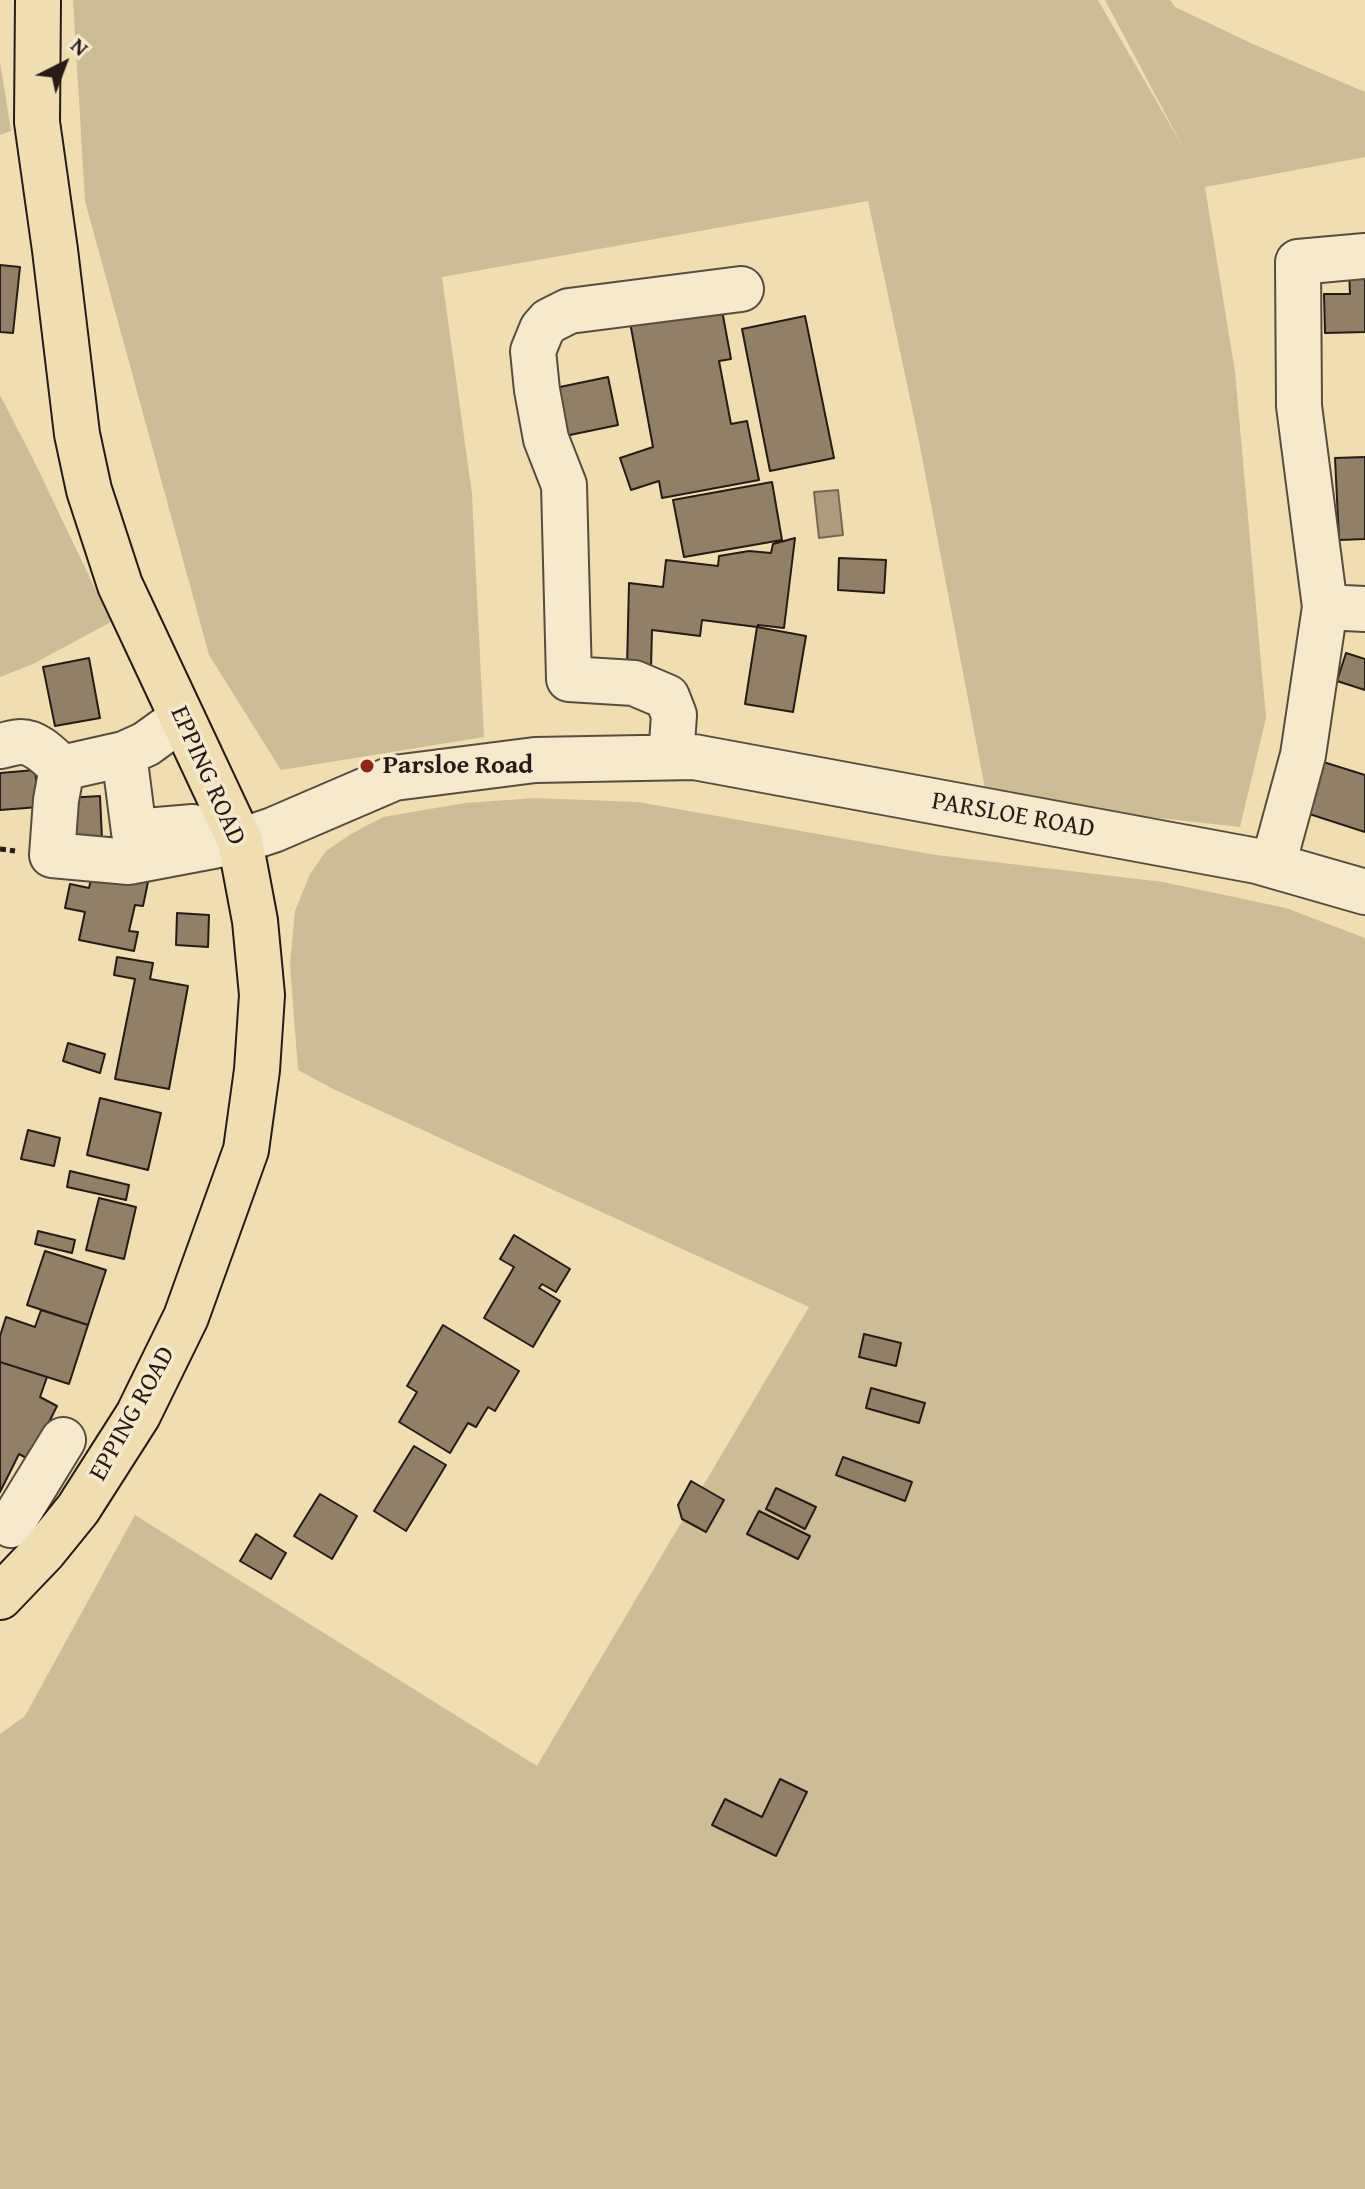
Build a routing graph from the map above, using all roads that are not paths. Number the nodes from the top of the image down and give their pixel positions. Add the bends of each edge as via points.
1 (38, 0) edge
2 (1365, 256) edge
3 (741, 289) dead end
4 (1345, 608) edge
5 (182, 718) junction
6 (0, 746) edge
7 (124, 754) junction
8 (671, 757) junction
9 (62, 768) junction
10 (234, 829) junction
11 (1273, 865) junction
12 (1365, 892) edge
13 (63, 1440) dead end
14 (14, 1535) edge
15 (0, 1597) edge

1 - 5 main road, EPPING ROAD via 37,122 77,434 120,585
2 - 4 street via 1298,262 1299,406
3 - 8 street via 569,311 549,321 533,351 546,439 564,485 569,679 634,683 667,697 674,715
4 - 11 street
5 - 7 street
5 - 10 main road, EPPING ROAD
6 - 9 street via 33,745
7 - 9 street
7 - 10 street via 134,832
8 - 10 street, PARSLOE ROAD via 535,760 394,778 273,830
8 - 11 street, PARSLOE ROAD via 694,757
9 - 10 street via 52,855 129,862
10 - 14 main road, EPPING ROAD via 255,921 262,995 246,1150 186,1317 138,1415 78,1509
11 - 12 street, PARSLOE ROAD
13 - 14 street
14 - 15 main road, EPPING ROAD

